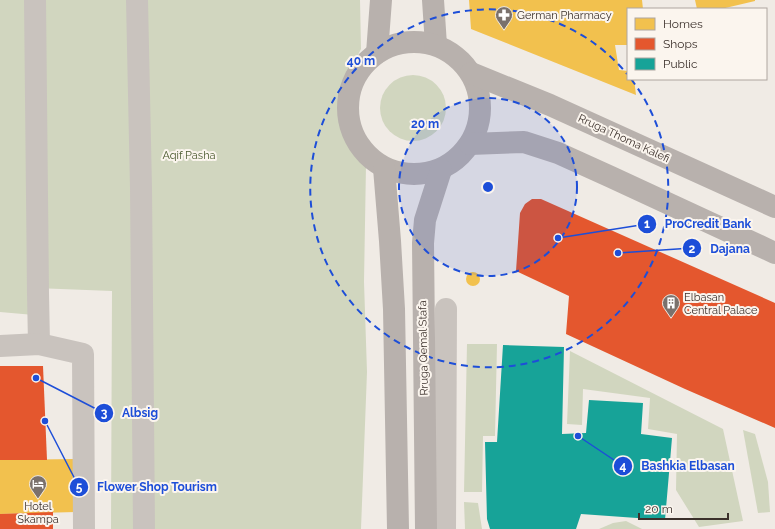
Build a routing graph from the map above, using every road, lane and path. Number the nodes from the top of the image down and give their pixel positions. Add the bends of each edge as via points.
1 (35, 0) edge
2 (137, 0) edge
3 (381, 0) edge
4 (433, 0) edge
5 (436, 45) junction
6 (377, 53) junction
7 (471, 73) junction
8 (470, 144) junction
9 (384, 168) junction
10 (441, 170) junction
11 (775, 207) edge
12 (775, 253) edge
13 (446, 309) dead end
14 (39, 344) junction
15 (0, 346) edge
16 (84, 529) edge
17 (144, 529) edge
18 (398, 529) edge
19 (426, 529) edge
20 (444, 529) edge

1 - 14 street
2 - 17 street
3 - 6 main road
4 - 5 main road
5 - 6 main road via 415,41 395,44
5 - 7 main road via 462,61
6 - 9 main road via 360,70 350,90 348,111 351,129 358,144 370,158
7 - 8 main road via 481,109 478,128
7 - 11 main road, Rruga Thoma Kalefi via 550,104
8 - 10 main road via 457,159
8 - 12 main road via 524,142 558,153
9 - 10 main road via 402,174 422,174
9 - 18 main road via 394,310
10 - 19 main road, Rruga Qemal Stafa via 425,220 422,243
13 - 20 street
14 - 15 street
14 - 16 street via 83,354

